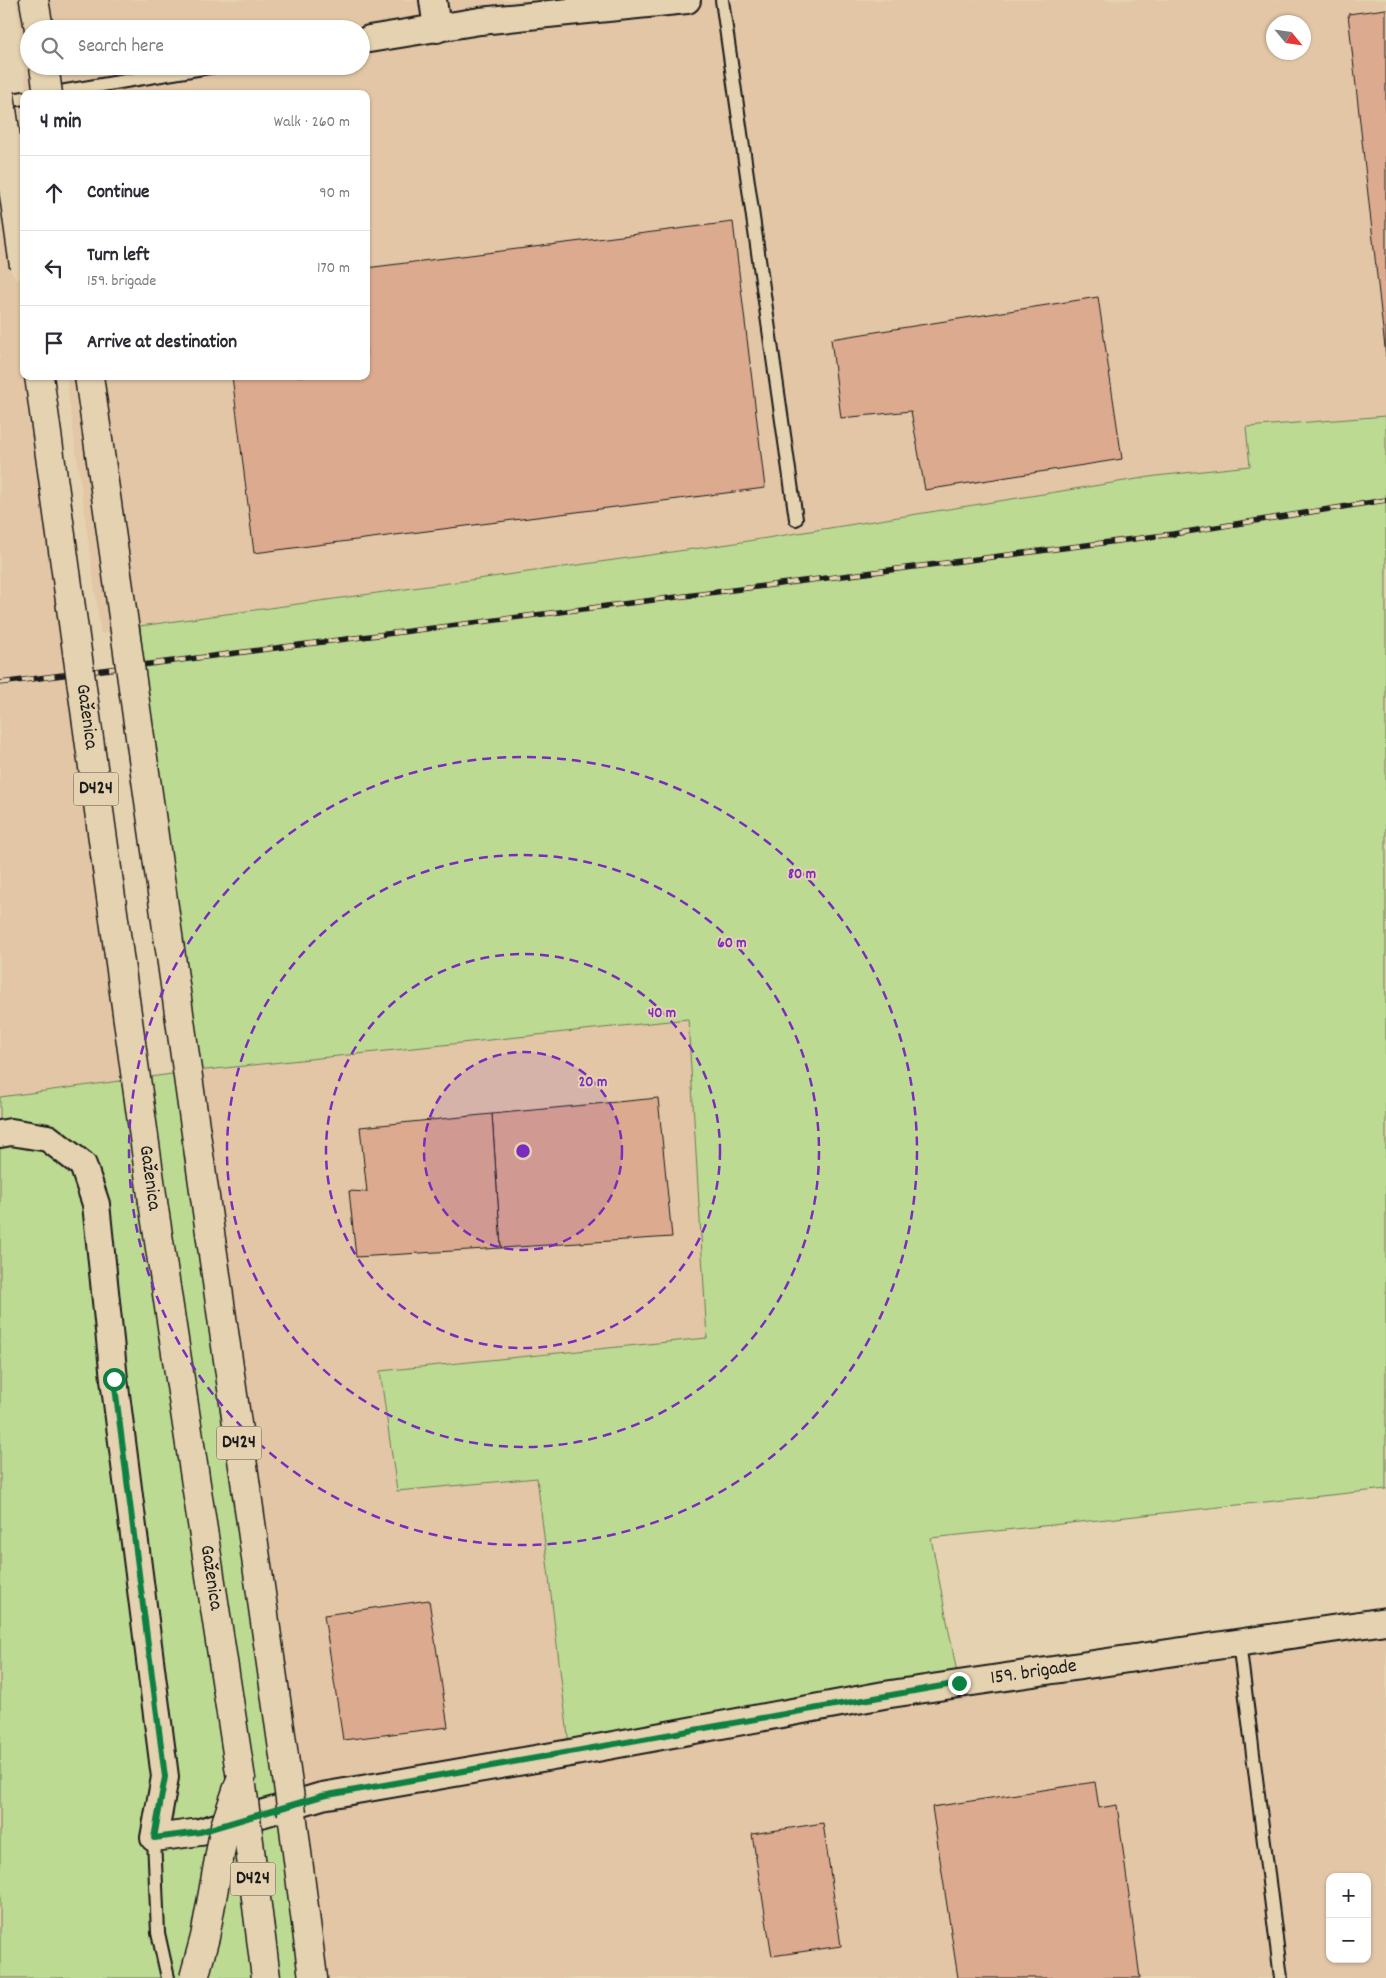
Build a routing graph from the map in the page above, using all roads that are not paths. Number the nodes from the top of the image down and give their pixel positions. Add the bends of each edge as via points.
1 (34, 0) edge
2 (433, 0) edge
3 (687, 0) edge
4 (722, 0) edge
5 (37, 20) edge
6 (437, 29) junction
7 (370, 39) edge
8 (45, 75) edge
9 (161, 75) edge
10 (47, 90) edge
11 (72, 90) edge
12 (0, 95) edge
13 (20, 99) edge
14 (0, 102) edge
15 (20, 238) edge
16 (40, 380) edge
17 (90, 380) edge
18 (796, 519) dead end
19 (0, 1134) edge
20 (1386, 1621) edge
21 (1239, 1642) junction
22 (241, 1779) junction
23 (154, 1838) junction
24 (168, 1978) edge
25 (194, 1978) edge
26 (266, 1978) edge
27 (313, 1978) edge
28 (1281, 1978) edge

1 - 5 highway
2 - 6 street
3 - 6 street via 480,21
4 - 18 lane
6 - 7 street
8 - 10 highway, bridge
9 - 11 lane
12 - 15 highway, bridge
13 - 14 lane
16 - 22 highway, Gaženica / D424, bridge via 153,1202
17 - 27 highway, D424, bridge
19 - 23 street via 11,1132 48,1138 83,1165 96,1204 114,1379 165,1777
20 - 21 street, 159. brigade
21 - 23 street, 159. brigade via 884,1695 331,1794 200,1832
21 - 28 lane
22 - 25 highway, bridge via 225,1826 205,1937
22 - 26 highway, Gaženica / D424, bridge
23 - 24 lane via 158,1933

